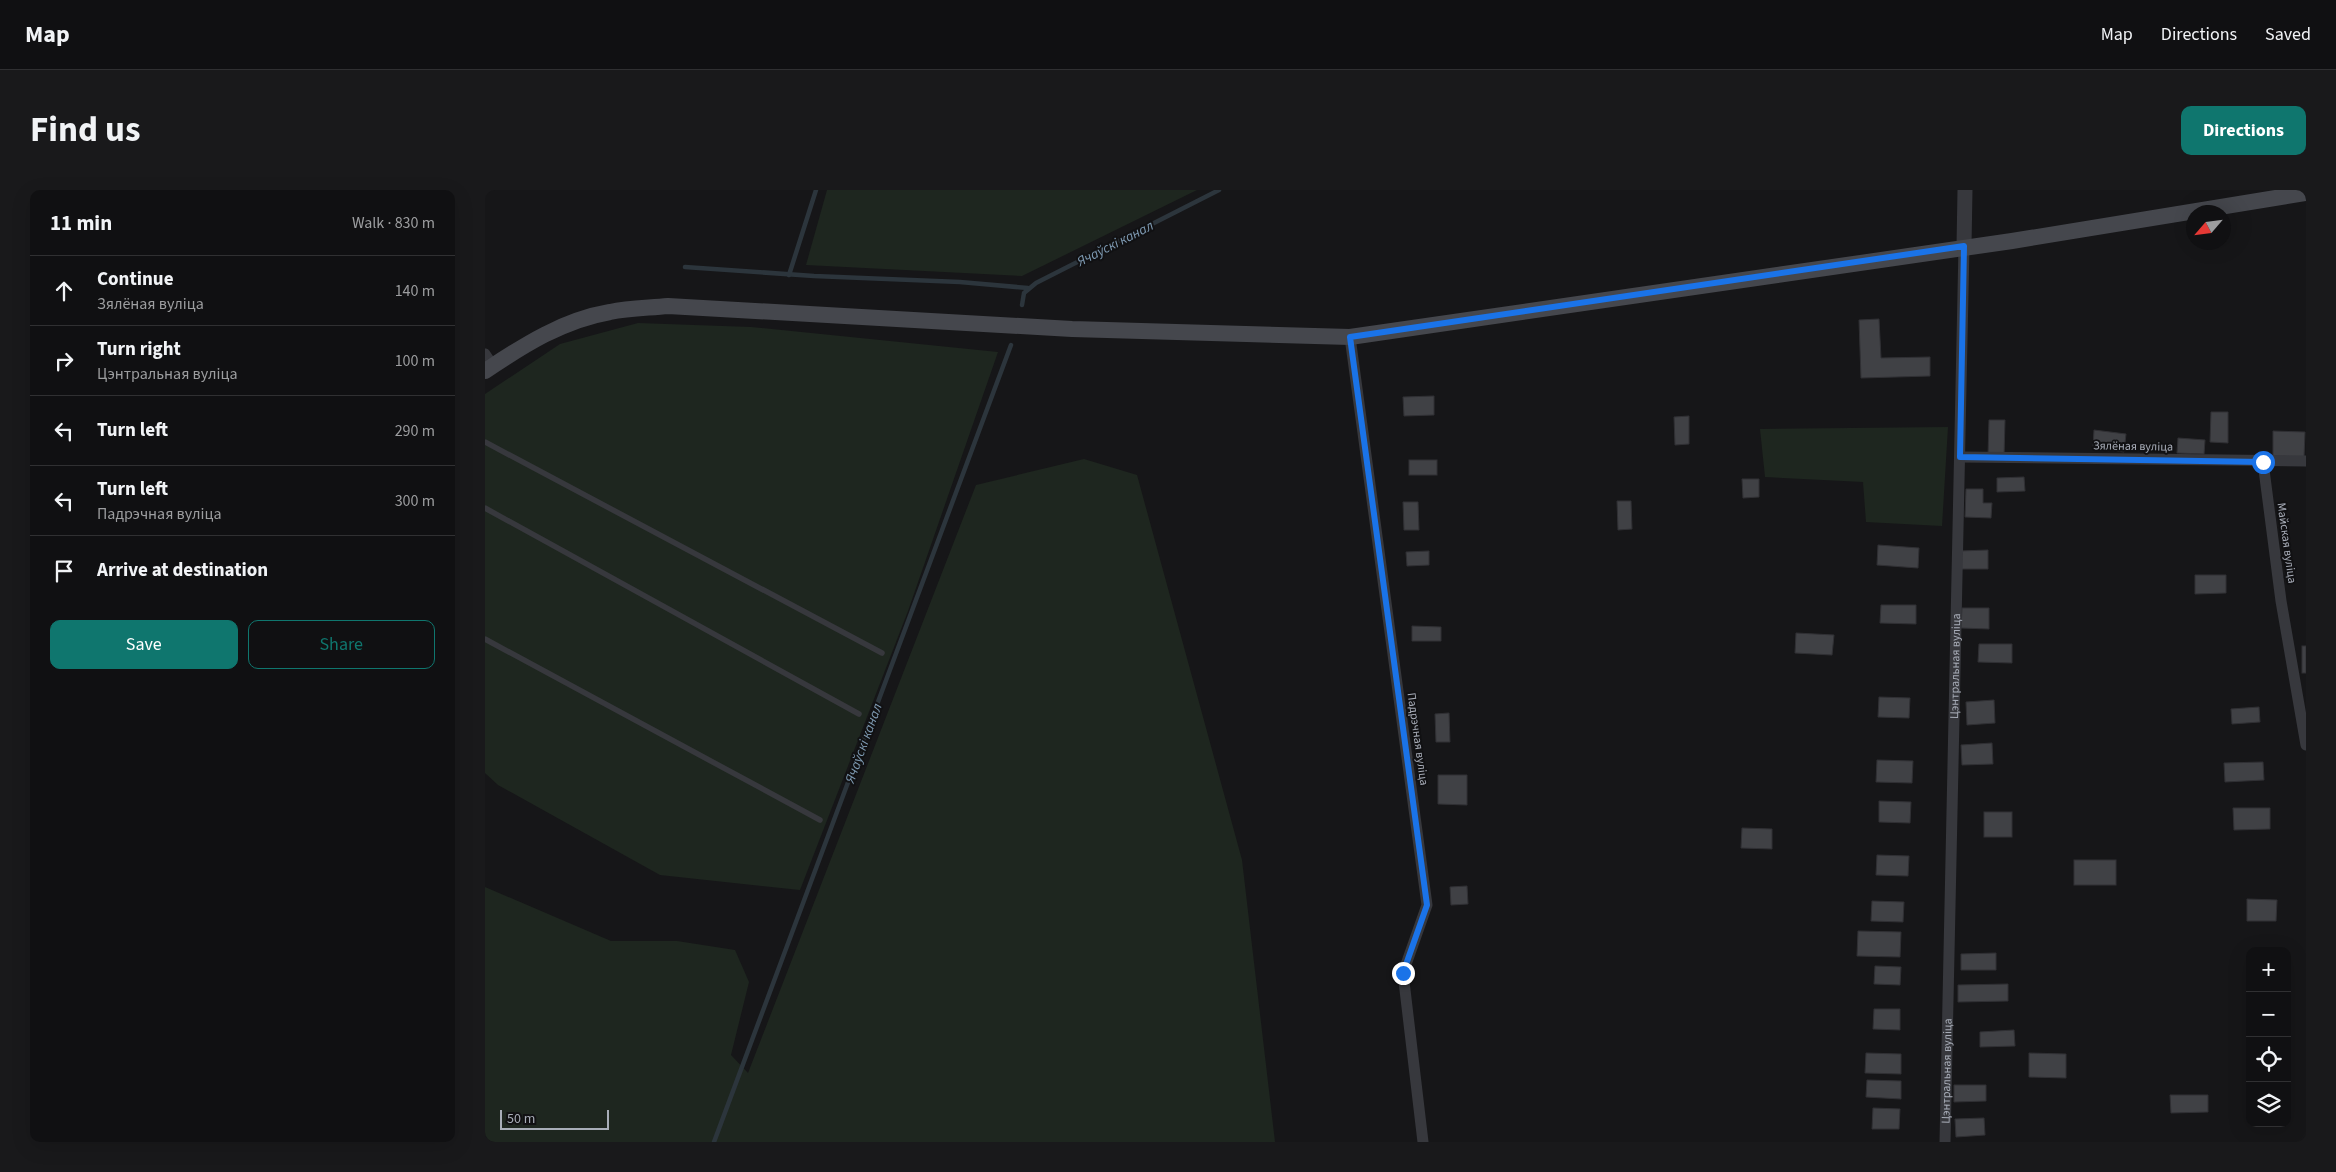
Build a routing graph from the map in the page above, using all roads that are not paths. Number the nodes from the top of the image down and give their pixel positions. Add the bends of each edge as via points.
1 (1965, 190) edge
2 (2306, 193) edge
3 (1964, 246) junction
4 (1350, 337) junction
5 (488, 363) edge
6 (485, 442) edge
7 (1960, 457) junction
8 (2263, 462) junction
9 (2306, 462) edge
10 (485, 508) edge
11 (485, 639) edge
12 (882, 653) dead end
13 (859, 714) dead end
14 (2306, 745) edge
15 (820, 820) dead end
16 (1423, 1142) edge
17 (1945, 1142) edge

1 - 3 street, Цэнтральная вуліца
2 - 3 main road
3 - 4 main road
3 - 7 street, Цэнтральная вуліца
4 - 5 main road via 1072,329 668,306 611,311 579,319
4 - 16 street, Падрэчная вуліца via 1427,905 1403,973
6 - 12 lane
7 - 8 street, Зялёная вуліца
7 - 17 street, Цэнтральная вуліца
8 - 9 street, Зялёная вуліца
8 - 14 street, Майская вуліца via 2281,602
10 - 13 lane
11 - 15 lane

